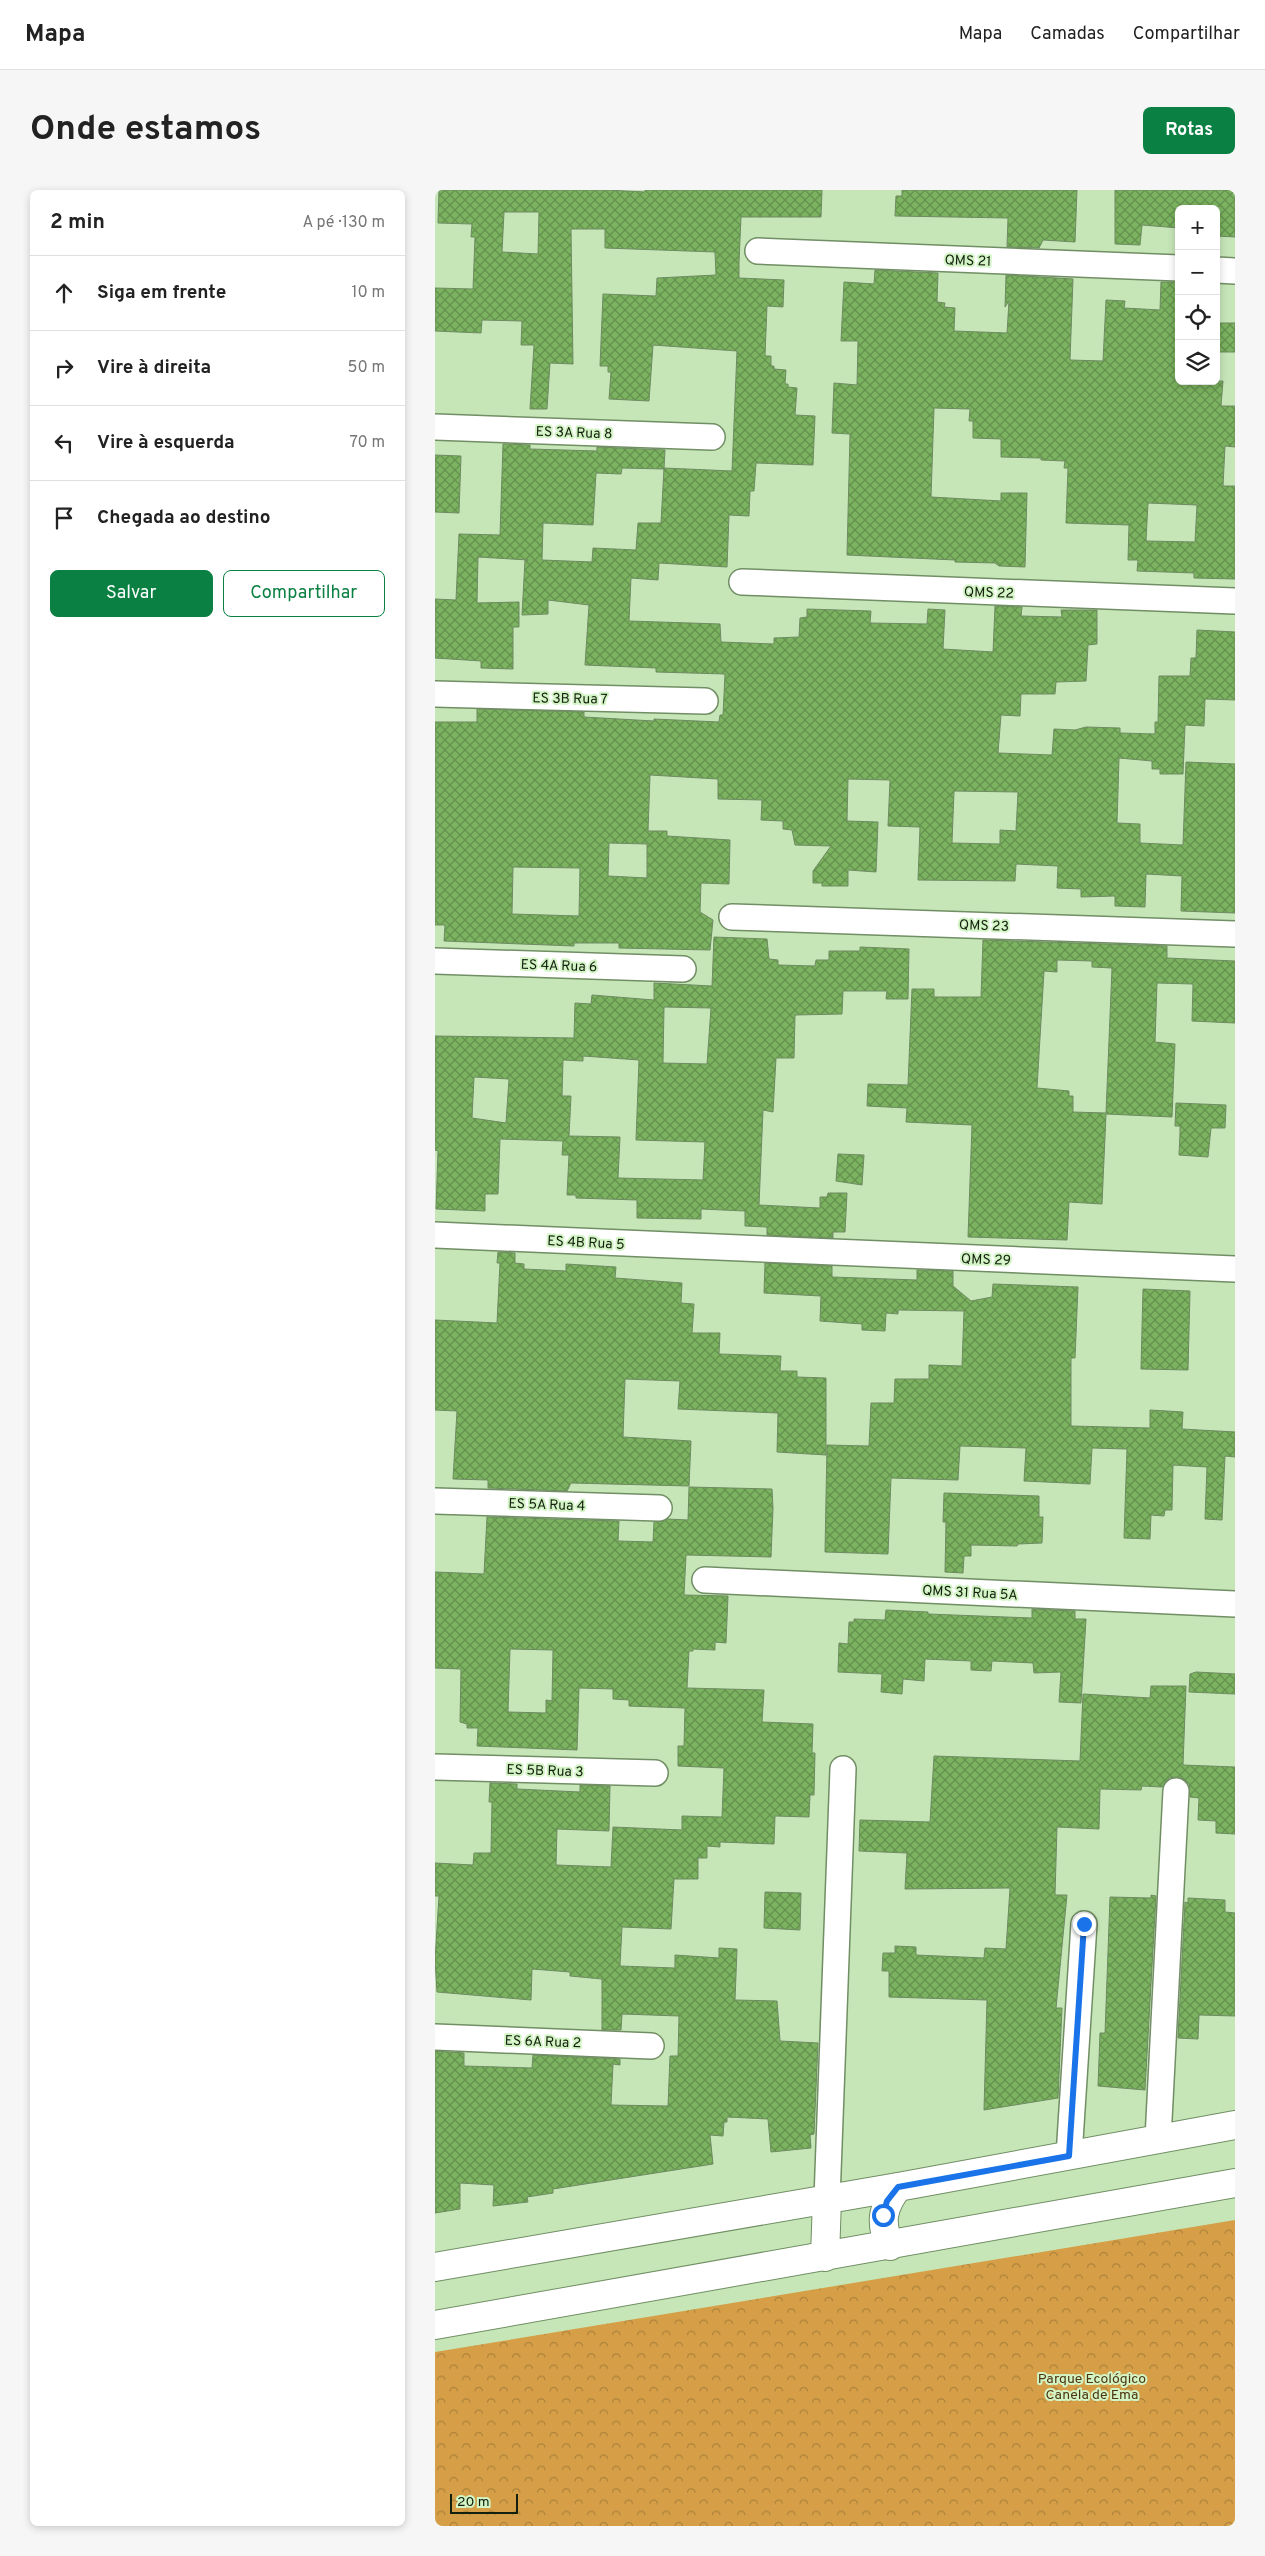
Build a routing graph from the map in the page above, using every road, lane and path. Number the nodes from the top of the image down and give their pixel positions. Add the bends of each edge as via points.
1 (758, 251) dead end
2 (1175, 268) edge
3 (1220, 270) edge
4 (1235, 271) edge
5 (435, 427) edge
6 (712, 437) dead end
7 (742, 582) dead end
8 (1235, 601) edge
9 (435, 694) edge
10 (705, 701) dead end
11 (732, 917) dead end
12 (1235, 934) edge
13 (435, 961) edge
14 (683, 969) dead end
15 (435, 1235) edge
16 (737, 1249) joint
17 (1235, 1269) edge
18 (435, 1501) edge
19 (659, 1508) dead end
20 (705, 1580) dead end
21 (1235, 1604) edge
22 (435, 1767) edge
23 (843, 1769) dead end
24 (655, 1773) dead end
25 (1176, 1791) dead end
26 (1084, 1924) dead end
27 (435, 2037) edge
28 (651, 2046) dead end
29 (1235, 2124) edge
30 (1158, 2139) junction
31 (1069, 2156) junction
32 (1235, 2183) edge
33 (898, 2187) junction
34 (827, 2199) junction
35 (890, 2246) junction
36 (825, 2257) junction
37 (435, 2267) edge
38 (435, 2325) edge

1 - 2 street, QMS 21
3 - 4 street
5 - 6 street, ES 3A Rua 8
7 - 8 street, QMS 22
9 - 10 street, ES 3B Rua 7
11 - 12 street, QMS 23
13 - 14 street, ES 4A Rua 6
15 - 16 street, ES 4B Rua 5
16 - 17 street, QMS 29
18 - 19 street, ES 5A Rua 4
20 - 21 street, QMS 31 Rua 5A
22 - 24 street, ES 5B Rua 3
23 - 34 street
25 - 30 street
26 - 31 street
27 - 28 street, ES 6A Rua 2
29 - 30 main road
30 - 31 main road
31 - 33 main road
32 - 35 main road
33 - 34 main road
33 - 35 main road via 887,2201 883,2215
34 - 36 main road
34 - 37 main road
35 - 36 main road
36 - 38 main road

